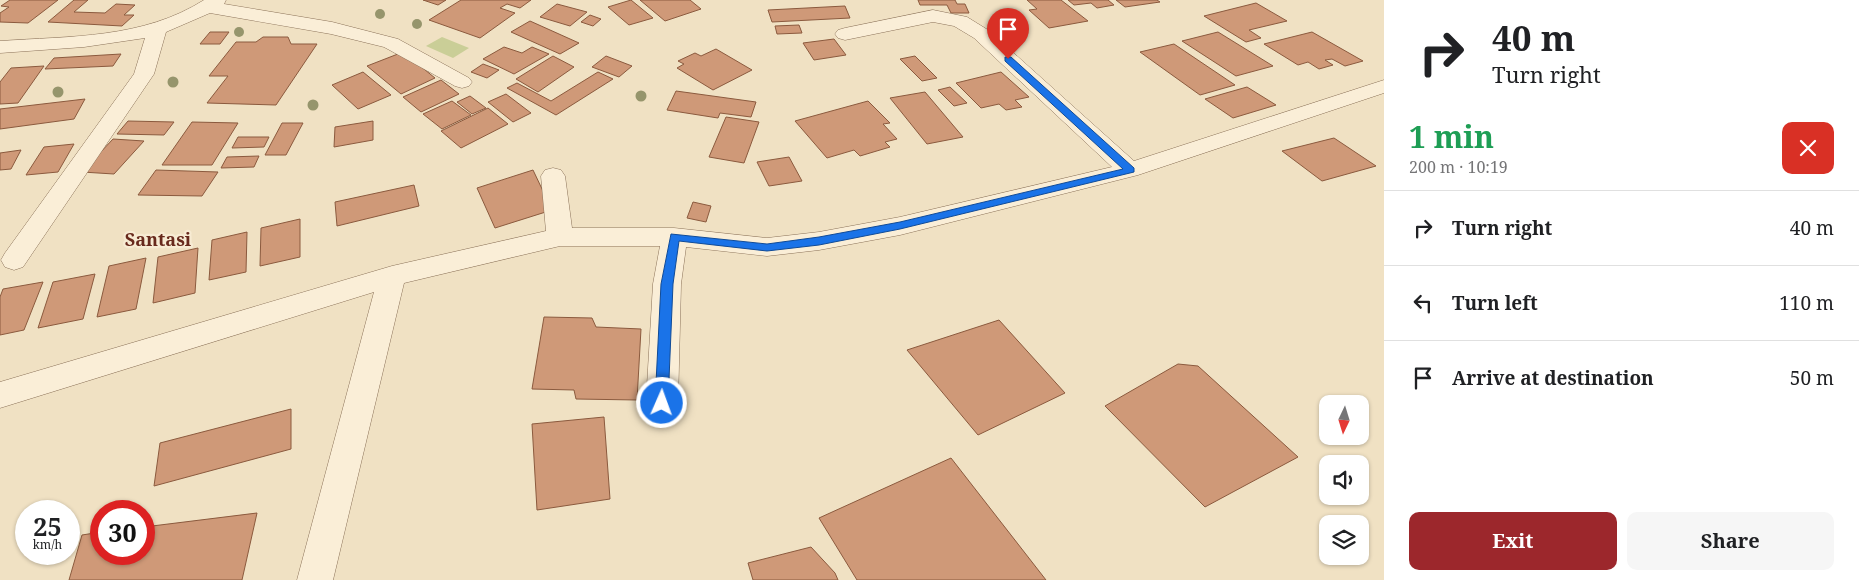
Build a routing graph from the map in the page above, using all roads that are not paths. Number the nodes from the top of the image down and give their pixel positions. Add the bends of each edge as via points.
1 (213, 3) edge
2 (157, 30) junction
3 (845, 34) dead end
4 (0, 47) edge
5 (462, 82) dead end
6 (1384, 86) edge
7 (1130, 170) junction
8 (553, 176) dead end
9 (560, 237) junction
10 (674, 237) junction
11 (14, 260) dead end
12 (392, 276) junction
13 (0, 395) edge
14 (662, 403) dead end
15 (315, 580) edge

1 - 2 street via 184,20
1 - 5 street via 391,43
2 - 4 street
2 - 11 street via 144,74
3 - 7 street via 933,16 960,21 981,34
6 - 7 street
7 - 10 street via 900,226 819,241 767,248
8 - 9 street
9 - 10 street
9 - 12 street
10 - 14 street via 667,284
12 - 13 street
12 - 15 street

